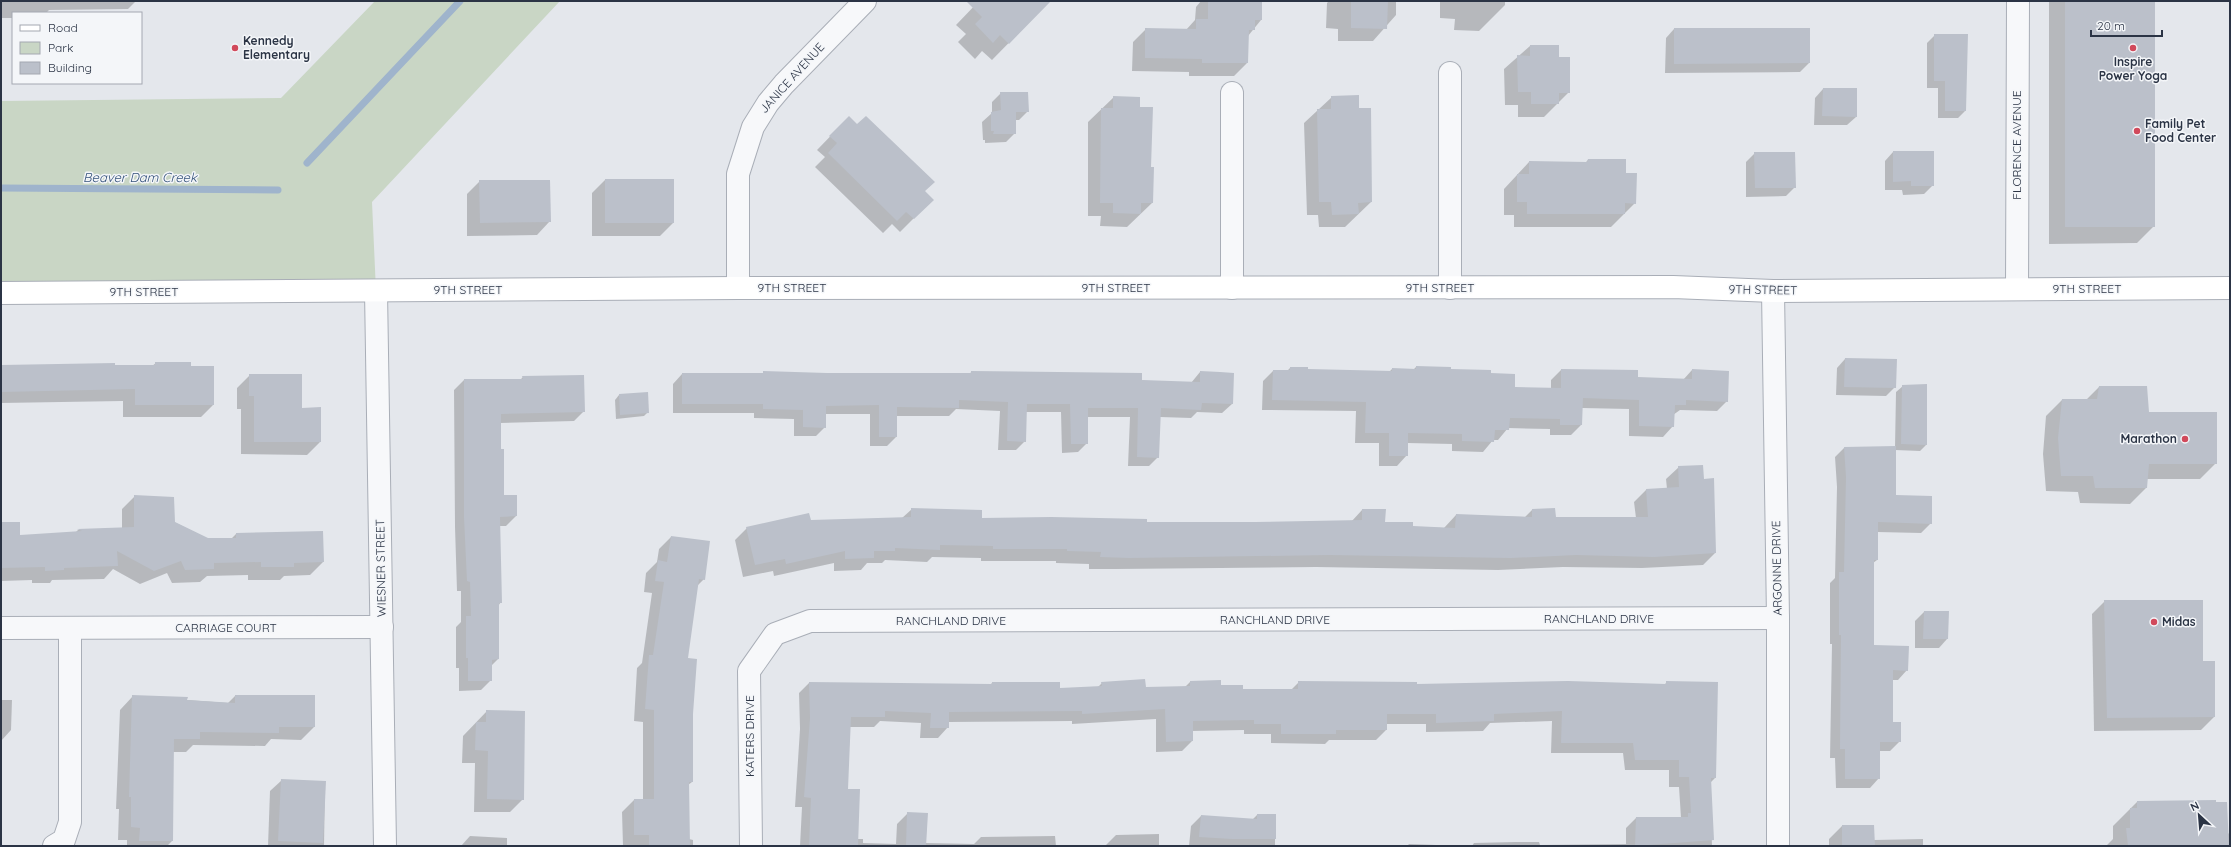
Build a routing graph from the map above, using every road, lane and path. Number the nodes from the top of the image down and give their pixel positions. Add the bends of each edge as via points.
1 (865, 1) edge
2 (2018, 1) edge
3 (1450, 72) dead end
4 (1232, 93) dead end
5 (738, 288) junction
6 (1232, 288) junction
7 (1450, 288) junction
8 (2230, 288) edge
9 (2017, 289) junction
10 (376, 291) junction
11 (1773, 291) junction
12 (1, 293) edge
13 (1778, 618) junction
14 (382, 627) junction
15 (1, 628) edge
16 (70, 628) junction
17 (775, 634) joint
18 (54, 846) edge
19 (385, 846) edge
20 (751, 846) edge
21 (1778, 846) edge

1 - 5 street, JANICE AVENUE via 780,89 764,108 753,127 738,174
2 - 9 street, FLORENCE AVENUE
3 - 7 street
4 - 6 street
5 - 6 street, 9TH STREET
5 - 10 street, 9TH STREET
6 - 7 street, 9TH STREET
7 - 11 street, 9TH STREET via 1673,288
8 - 9 street, 9TH STREET
9 - 11 street, 9TH STREET
10 - 12 street, 9TH STREET
10 - 14 street, WIESNER STREET
11 - 13 street, ARGONNE DRIVE
13 - 17 street, RANCHLAND DRIVE via 810,621
13 - 21 street, ARGONNE DRIVE
14 - 16 street, CARRIAGE COURT
14 - 19 street, WIESNER STREET
15 - 16 street, CARRIAGE COURT
16 - 18 street via 70,822 64,840
17 - 20 street, KATERS DRIVE via 749,671

